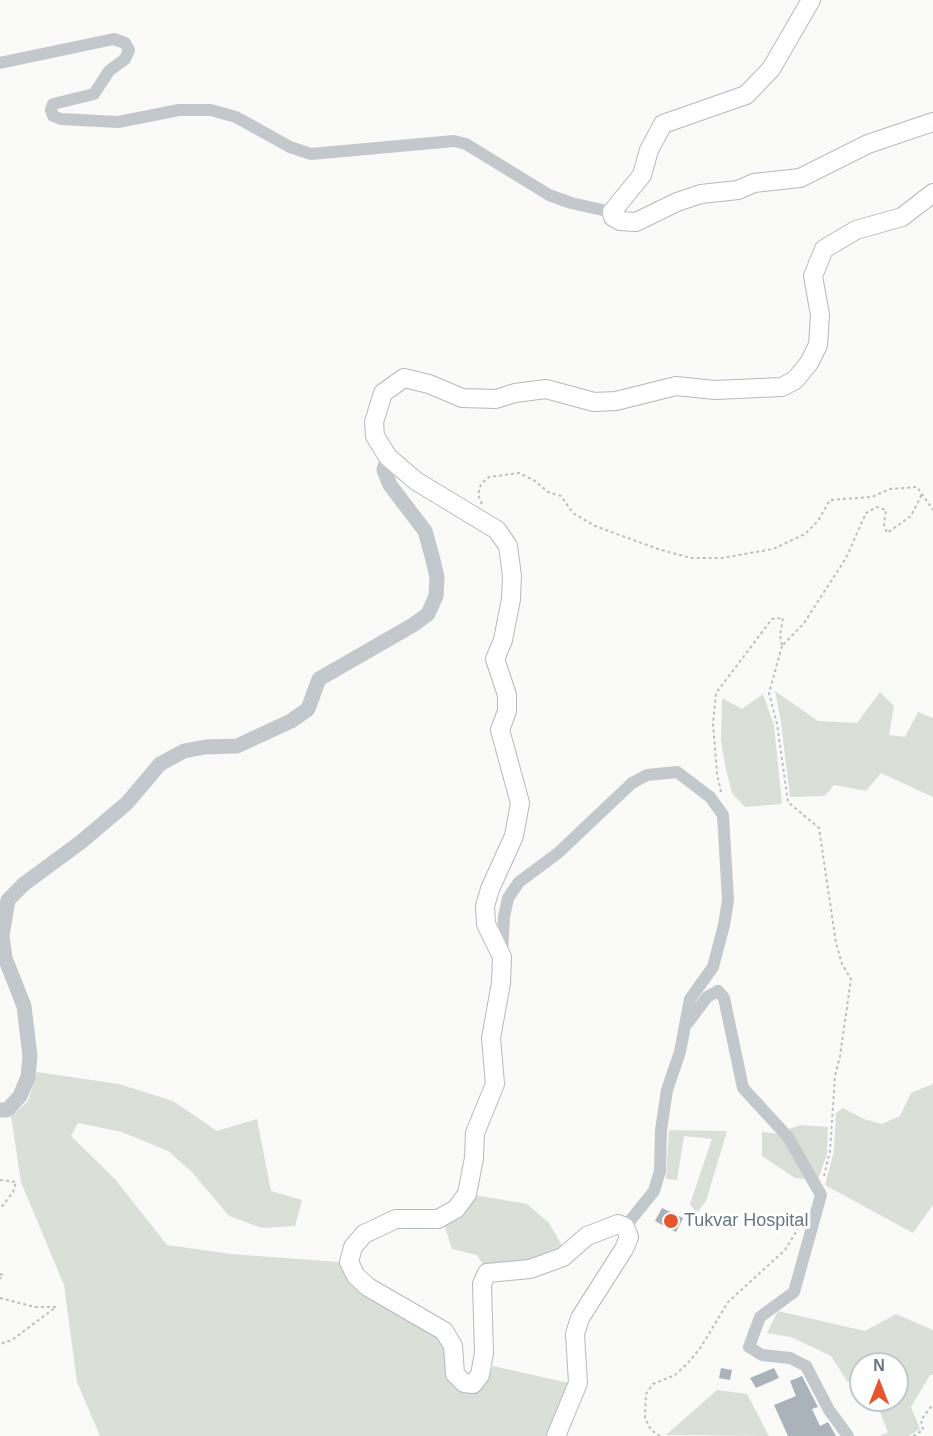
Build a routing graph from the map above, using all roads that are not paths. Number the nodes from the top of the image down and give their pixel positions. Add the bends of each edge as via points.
1 (811, 0) edge
2 (0, 63) edge
3 (933, 122) edge
4 (933, 193) edge
5 (612, 212) junction
6 (388, 458) junction
7 (502, 957) junction
8 (686, 1025) junction
9 (0, 1110) edge
10 (625, 1227) junction
11 (556, 1436) edge
12 (848, 1436) edge

1 - 5 main road via 771,69 746,95 663,124 649,150 642,175
2 - 5 street via 114,39 125,43 129,50 125,59 109,71 94,94 53,104 53,116 118,122 179,110 211,110 236,117 311,154 454,141 466,144 549,195
3 - 5 main road via 868,144 800,178 701,194 636,222 620,221
4 - 6 main road via 902,217 856,230 824,249 813,276 820,315 818,345 795,380 782,387 715,390 676,386 616,401 594,402 546,389 496,399 462,398 404,378 382,393 374,422 375,436
6 - 7 main road via 416,481 497,530 508,546 512,599 495,659 507,695 507,711 500,730 520,803 514,836 485,906 486,924
6 - 9 street via 384,470 390,485 425,531 432,556 436,596 428,614 319,679 308,709 291,721 237,746 184,751 160,764 127,802 8,900 2,936 5,958 24,1006 30,1056 28,1077 20,1096 7,1110
7 - 8 street via 508,898 519,882 558,853 632,783 647,775 677,772 710,798 723,816 728,900 713,968 690,999
7 - 10 main road via 491,1038 495,1084 475,1133 467,1194 456,1209 438,1219 396,1219 364,1233 353,1247 349,1262 368,1287 444,1332 453,1346 455,1374 464,1383 473,1384 480,1375 484,1353 482,1284 487,1273 530,1269 563,1257 587,1236 618,1224
8 - 10 street via 667,1090 660,1171 654,1191
8 - 12 street via 707,997 718,992 724,998 743,1088 788,1137 822,1195 794,1292 760,1317 749,1347 762,1355 790,1358 806,1366
10 - 11 main road via 629,1237 624,1249 574,1334 578,1383

